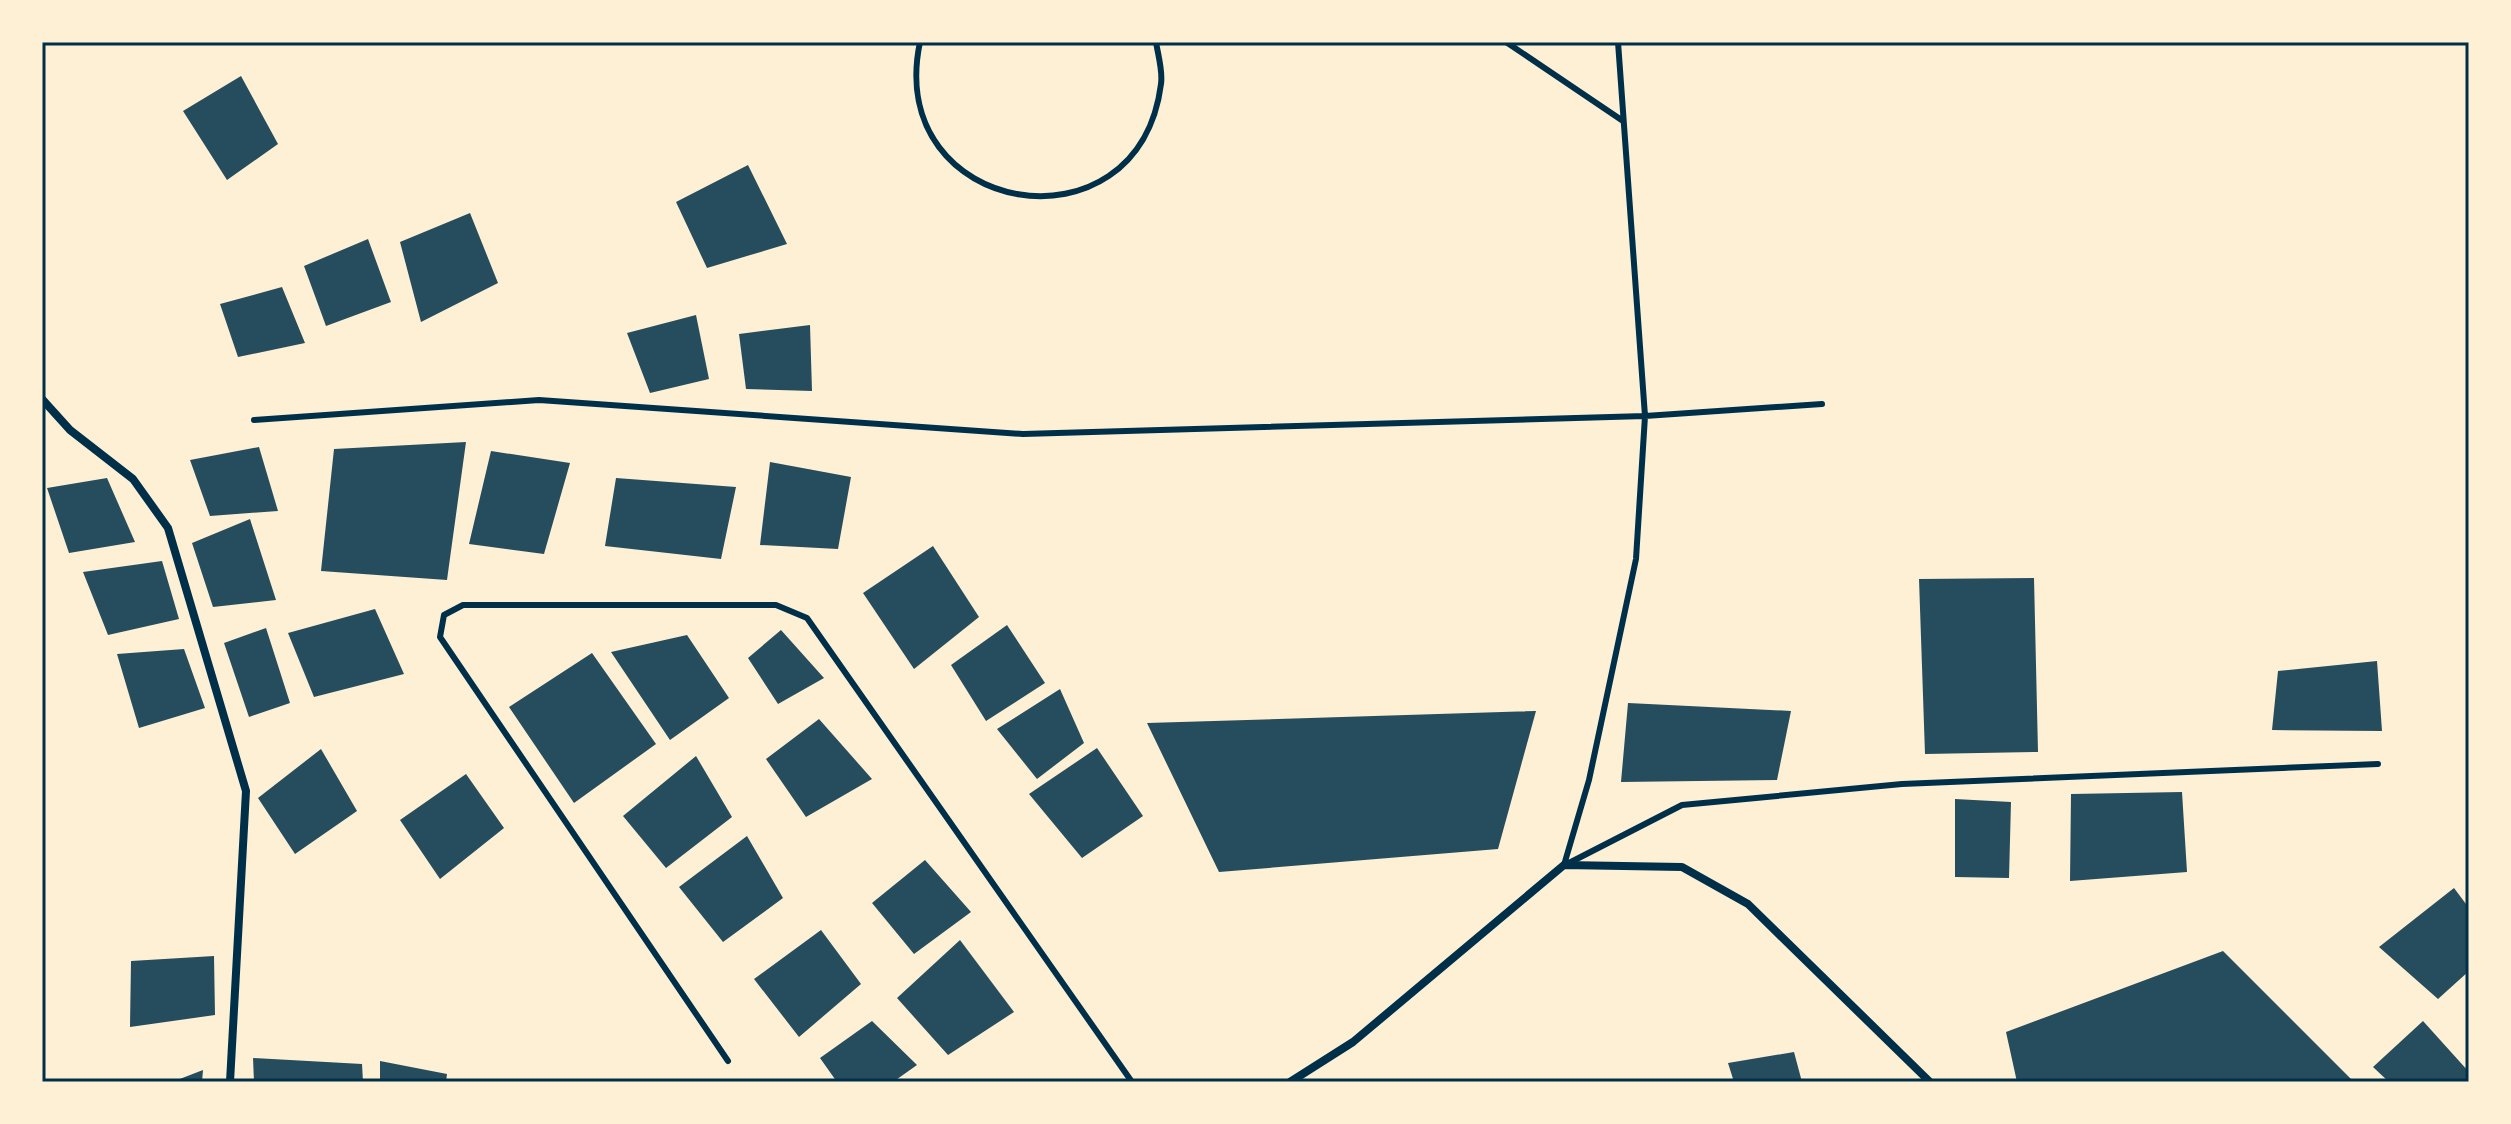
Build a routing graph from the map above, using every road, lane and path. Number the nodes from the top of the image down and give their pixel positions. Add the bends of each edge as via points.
1 (920, 42) edge
2 (1156, 42) edge
3 (1506, 42) edge
4 (1618, 42) edge
5 (1623, 121) junction
6 (42, 399) edge
7 (1822, 404) dead end
8 (1645, 416) junction
9 (254, 420) dead end
10 (2378, 764) dead end
11 (1564, 865) junction
12 (728, 1061) dead end
13 (230, 1082) edge
14 (1132, 1082) edge
15 (1290, 1082) edge
16 (1930, 1082) edge

1 - 2 lane via 917,95 935,143 972,180 1020,197 1071,195 1117,171 1149,132 1162,82
3 - 5 lane
4 - 5 lane
5 - 8 lane
6 - 13 street via 70,430 133,479 168,528 246,791
7 - 8 lane
8 - 9 lane via 1023,434 539,400
8 - 11 lane via 1636,559 1589,780
10 - 11 lane via 1902,784 1682,805
11 - 15 street via 1353,1042
11 - 16 street via 1682,867 1748,904
12 - 14 lane via 440,637 444,615 463,605 776,605 807,618

